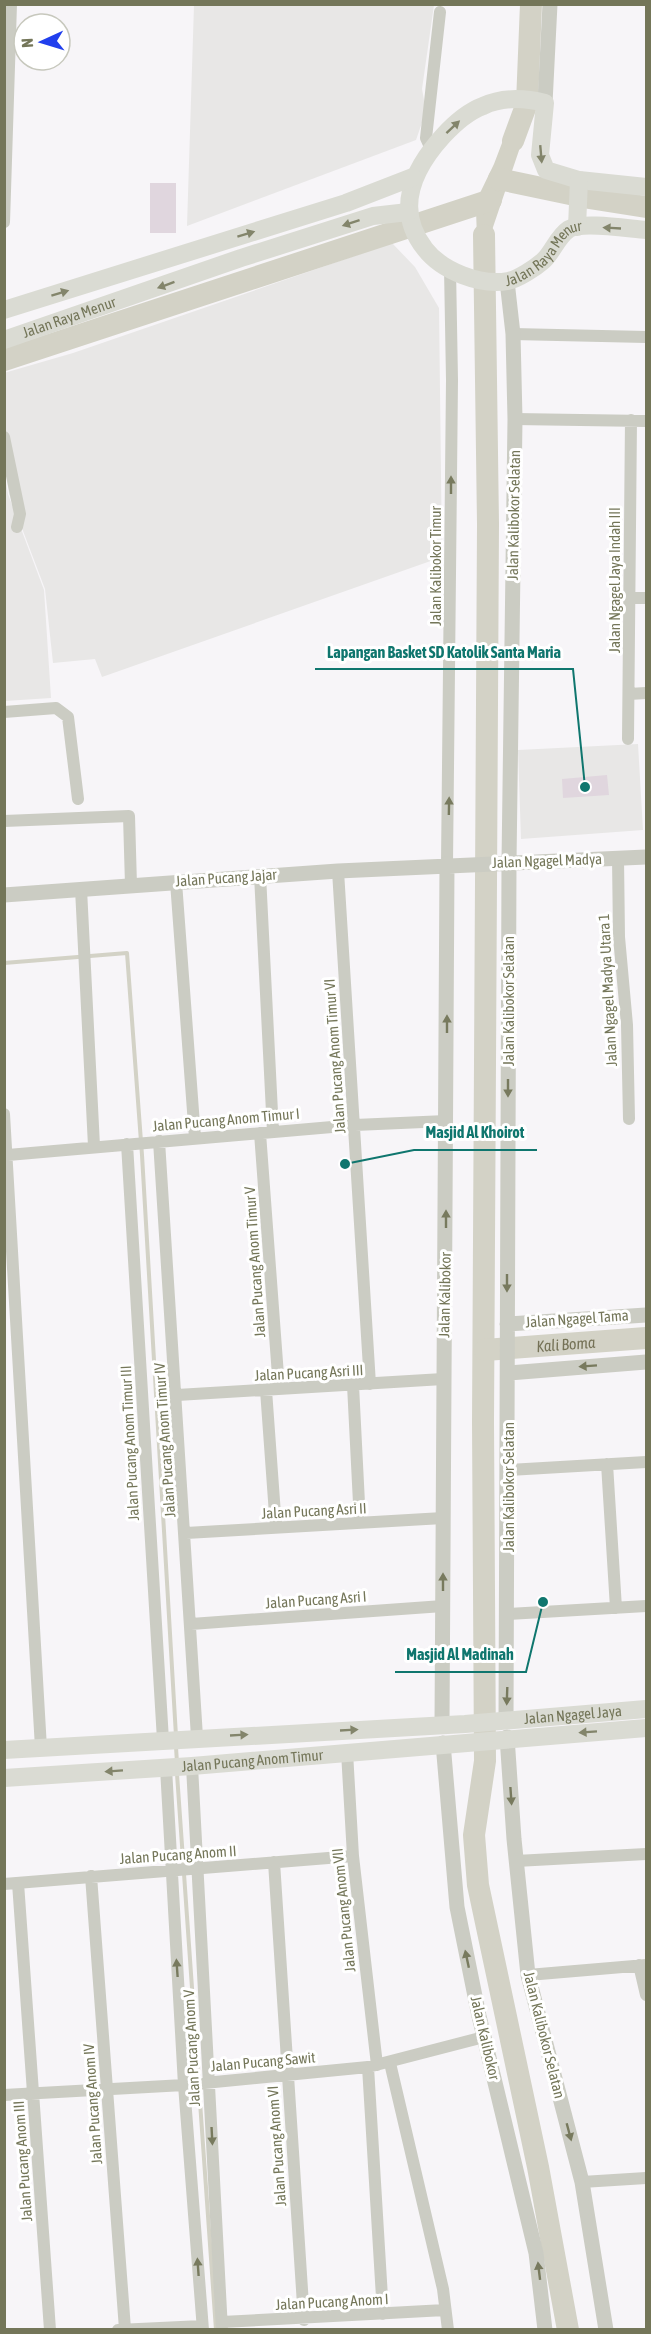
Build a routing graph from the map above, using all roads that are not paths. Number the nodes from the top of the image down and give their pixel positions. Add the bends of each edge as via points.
1 (11, 4) edge
2 (550, 4) edge
3 (440, 12) dead end
4 (530, 101) junction
5 (431, 149) junction
6 (413, 177) junction
7 (579, 180) junction
8 (646, 187) edge
9 (4, 222) edge
10 (411, 223) junction
11 (577, 227) junction
12 (646, 230) edge
13 (450, 268) junction
14 (130, 270) junction
15 (110, 278) junction
16 (504, 281) junction
17 (140, 294) junction
18 (119, 301) junction
19 (4, 310) edge
20 (513, 334) junction
21 (646, 337) edge
22 (4, 340) edge
23 (515, 419) junction
24 (631, 420) junction
25 (646, 421) edge
26 (4, 437) edge
27 (17, 527) dead end
28 (629, 598) junction
29 (646, 598) edge
30 (646, 693) edge
31 (629, 694) junction
32 (4, 712) edge
33 (628, 739) dead end
34 (78, 799) dead end
35 (4, 821) edge
36 (646, 857) edge
37 (618, 858) junction
38 (502, 862) junction
39 (447, 864) junction
40 (338, 871) junction
41 (260, 875) junction
42 (176, 882) junction
43 (131, 885) junction
44 (81, 889) junction
45 (4, 895) edge
46 (4, 1114) edge
47 (629, 1119) dead end
48 (447, 1121) junction
49 (355, 1125) junction
50 (273, 1132) junction
51 (260, 1133) junction
52 (195, 1138) junction
53 (152, 1142) junction
54 (130, 1144) junction
55 (94, 1146) junction
56 (8, 1155) junction
57 (7, 1180) edge
58 (646, 1315) edge
59 (507, 1328) junction
60 (646, 1362) edge
61 (509, 1369) junction
62 (443, 1379) junction
63 (370, 1384) junction
64 (353, 1385) junction
65 (272, 1390) junction
66 (177, 1395) junction
67 (646, 1462) edge
68 (607, 1464) junction
69 (516, 1469) junction
70 (443, 1518) junction
71 (360, 1523) junction
72 (276, 1528) junction
73 (186, 1533) junction
74 (443, 1606) junction
75 (646, 1606) edge
76 (616, 1608) junction
77 (508, 1614) junction
78 (191, 1624) junction
79 (646, 1709) edge
80 (646, 1728) edge
81 (503, 1729) junction
82 (291, 1733) junction
83 (443, 1734) junction
84 (192, 1738) junction
85 (164, 1740) junction
86 (41, 1748) junction
87 (4, 1750) edge
88 (347, 1752) junction
89 (293, 1757) junction
90 (179, 1767) junction
91 (4, 1778) edge
92 (646, 1854) edge
93 (353, 1856) junction
94 (516, 1861) junction
95 (274, 1862) junction
96 (195, 1868) junction
97 (174, 1870) junction
98 (91, 1876) junction
99 (18, 1883) junction
100 (4, 1884) edge
101 (643, 1965) edge
102 (528, 1975) junction
103 (646, 1995) edge
104 (484, 2037) junction
105 (378, 2065) junction
106 (288, 2076) junction
107 (197, 2083) junction
108 (108, 2089) junction
109 (33, 2092) junction
110 (4, 2095) edge
111 (646, 2178) edge
112 (582, 2182) junction
113 (445, 2310) junction
114 (383, 2314) junction
115 (304, 2320) junction
116 (222, 2326) edge
117 (202, 2328) edge
118 (125, 2329) edge
119 (50, 2330) edge
120 (118, 2330) edge
121 (448, 2330) edge
122 (545, 2330) edge
123 (606, 2330) edge

1 - 9 street
2 - 4 street
3 - 5 street via 426,138
5 -> 4 main road via 472,111 492,103
4 -> 7 main road via 542,165 554,174
5 - 6 main road
6 - 10 main road
14 -> 6 main road, Jalan Raya Menur via 340,205
7 - 8 main road
7 - 11 main road, Jalan Raya Menur
10 - 13 main road, Jalan Raya Menur via 432,257
10 -> 17 main road, Jalan Raya Menur via 374,216
12 -> 11 main road
11 - 16 main road, Jalan Raya Menur via 560,237 542,262
13 - 16 main road, Jalan Raya Menur via 472,278
39 -> 13 street, Jalan Kalibokor Timur
14 - 15 main road, Jalan Raya Menur
14 - 17 main road
15 - 18 main road
19 -> 15 main road, Jalan Raya Menur
16 - 20 street, Jalan Kalibokor Selatan
17 - 18 main road, Jalan Raya Menur
18 - 22 main road, Jalan Raya Menur
20 - 21 street
20 - 23 street, Jalan Kalibokor Selatan
23 - 24 street
23 - 38 street, Jalan Kalibokor Selatan
24 - 25 street
24 - 28 street, Jalan Ngagel Jaya Indah III
26 - 27 street via 20,514
28 - 29 street
28 - 31 street, Jalan Ngagel Jaya Indah III
30 - 31 street
31 - 33 street, Jalan Ngagel Jaya Indah III
32 - 34 street via 60,710 68,717
35 - 43 street via 129,816
36 - 37 street, Jalan Ngagel Madya
37 - 38 street, Jalan Ngagel Madya
37 - 47 street, Jalan Ngagel Madya Utara 1
38 - 39 street, Jalan Ngagel Madya
38 -> 59 street, Jalan Kalibokor Selatan
39 - 40 street, Jalan Pucang Jajar
48 -> 39 street, Jalan Kalibokor
40 - 41 street, Jalan Pucang Jajar
40 - 49 street, Jalan Pucang Anom Timur VI
41 - 42 street, Jalan Pucang Jajar
41 - 50 street
42 - 43 street, Jalan Pucang Jajar
42 - 52 street
43 - 44 street, Jalan Pucang Jajar
44 - 45 street, Jalan Pucang Jajar
44 - 55 street
46 - 56 street
48 - 49 street, Jalan Pucang Anom Timur I
62 -> 48 street, Jalan Kalibokor
49 - 50 street, Jalan Pucang Anom Timur I
49 - 63 street, Jalan Pucang Anom Timur VI
50 - 51 street, Jalan Pucang Anom Timur I
51 - 52 street, Jalan Pucang Anom Timur I
51 - 65 street, Jalan Pucang Anom Timur V
52 - 53 street, Jalan Pucang Anom Timur I
53 - 54 street, Jalan Pucang Anom Timur I
53 - 66 street, Jalan Pucang Anom Timur IV
54 - 55 street, Jalan Pucang Anom Timur I
54 - 85 street, Jalan Pucang Anom Timur III
55 - 56 street, Jalan Pucang Anom Timur I
56 - 57 street
57 - 86 street
58 - 59 street, Jalan Ngagel Tama
59 - 61 street, Jalan Kalibokor Selatan
60 -> 61 street
61 - 69 street, Jalan Kalibokor Selatan
62 - 63 street, Jalan Pucang Asri III
62 - 70 street, Jalan Kalibokor
63 - 64 street, Jalan Pucang Asri III
64 - 65 street, Jalan Pucang Asri III
64 - 71 street
65 - 66 street, Jalan Pucang Asri III
65 - 72 street, Jalan Pucang Anom Timur V
66 - 73 street, Jalan Pucang Anom Timur IV
67 - 68 street
68 - 69 street
68 - 76 street
69 - 77 street, Jalan Kalibokor Selatan
70 - 71 street, Jalan Pucang Asri II
74 -> 70 street, Jalan Kalibokor
71 - 72 street, Jalan Pucang Asri II
72 - 73 street, Jalan Pucang Asri II
73 - 78 street, Jalan Pucang Anom Timur IV
74 - 78 street, Jalan Pucang Asri I
74 - 83 street, Jalan Kalibokor
75 - 76 street
76 - 77 street
77 -> 81 street, Jalan Kalibokor Selatan
78 - 84 street, Jalan Pucang Anom Timur IV
79 - 81 main road, Jalan Ngagel Jaya
80 -> 81 main road, Jalan Ngagel Jaya
81 - 83 main road, Jalan Pucang Anom Timur
81 -> 94 street, Jalan Kalibokor Selatan
82 -> 83 main road, Jalan Pucang Anom Timur
84 -> 82 main road, Jalan Pucang Anom Timur
82 - 89 main road
83 - 88 main road, Jalan Pucang Anom Timur
104 -> 83 street, Jalan Kalibokor via 457,1907
84 - 85 main road, Jalan Pucang Anom Timur
85 - 86 main road, Jalan Pucang Anom Timur
86 - 87 main road, Jalan Pucang Anom Timur
88 - 89 main road, Jalan Pucang Anom Timur
88 - 93 street, Jalan Pucang Anom VII
89 - 90 main road, Jalan Pucang Anom Timur
90 -> 91 main road, Jalan Pucang Anom Timur
90 - 96 street, Jalan Pucang Anom V
90 - 97 street, Jalan Pucang Anom V
92 - 94 street
93 - 95 street, Jalan Pucang Anom II
93 - 105 street, Jalan Pucang Anom VII
94 - 102 street, Jalan Kalibokor Selatan
95 - 96 street, Jalan Pucang Anom II
95 - 106 street, Jalan Pucang Anom VI
96 - 97 street, Jalan Pucang Anom II
96 - 107 street, Jalan Pucang Anom V
97 - 98 street, Jalan Pucang Anom II
107 -> 97 street, Jalan Pucang Anom V
98 - 99 street, Jalan Pucang Anom II
98 - 108 street, Jalan Pucang Anom IV
99 - 100 street, Jalan Pucang Anom II
99 - 109 street, Jalan Pucang Anom III
101 - 102 street
101 - 103 street
102 -> 112 street, Jalan Kalibokor Selatan
104 - 105 street, Jalan Pucang Sawit
122 -> 104 street, Jalan Kalibokor via 534,2243
105 - 106 street, Jalan Pucang Sawit
105 - 113 street, Jalan Pucang Anom VII via 443,2289
105 - 114 street, Jalan Pucang Anom VII
106 - 107 street, Jalan Pucang Sawit
106 - 115 street, Jalan Pucang Anom VI
107 - 108 street, Jalan Pucang Sawit
107 -> 116 street, Jalan Pucang Anom V
117 -> 107 street, Jalan Pucang Anom V
108 - 109 street, Jalan Pucang Sawit
108 - 118 street, Jalan Pucang Anom IV
109 - 110 street, Jalan Pucang Sawit
109 - 119 street, Jalan Pucang Anom III
111 - 112 street
112 - 123 street, Jalan Kalibokor Selatan
113 - 114 street, Jalan Pucang Anom I
113 - 121 street, Jalan Pucang Anom VII
114 - 115 street, Jalan Pucang Anom I
115 - 116 street, Jalan Pucang Anom I
117 - 118 street
118 - 120 street

